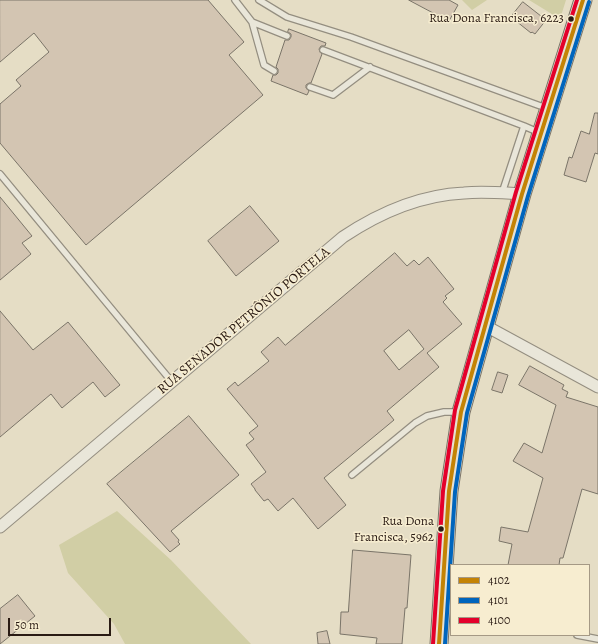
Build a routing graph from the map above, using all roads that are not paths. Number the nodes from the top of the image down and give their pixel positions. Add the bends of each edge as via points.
1 (235, 0) edge
2 (259, 0) edge
3 (583, 0) edge
4 (252, 22) junction
5 (287, 36) dead end
6 (323, 50) dead end
7 (370, 67) junction
8 (274, 71) dead end
9 (310, 87) dead end
10 (549, 110) junction
11 (524, 126) junction
12 (541, 134) junction
13 (0, 174) edge
14 (502, 193) junction
15 (522, 194) junction
16 (484, 325) junction
17 (172, 382) junction
18 (598, 387) edge
19 (461, 412) junction
20 (352, 475) dead end
21 (0, 527) edge
22 (446, 611) edge
23 (582, 636) edge
24 (598, 639) edge
25 (439, 644) edge

1 - 4 lane
2 - 10 lane via 287,17 350,37
3 - 10 main road
4 - 5 lane
4 - 8 lane via 264,65
6 - 7 lane
7 - 9 lane via 333,95
7 - 11 lane
10 - 12 main road
11 - 12 lane
11 - 14 lane
12 - 15 main road
13 - 17 lane
14 - 15 street, RUA SENADOR PETRÔNIO PORTELA
14 - 17 street, RUA SENADOR PETRÔNIO PORTELA via 463,193 422,200 361,225 343,237
15 - 16 main road
16 - 18 street
16 - 19 main road
17 - 21 street, RUA SENADOR PETRÔNIO PORTELA
19 - 20 lane via 427,416
19 - 22 main road via 449,490
22 - 25 main road
23 - 24 lane

